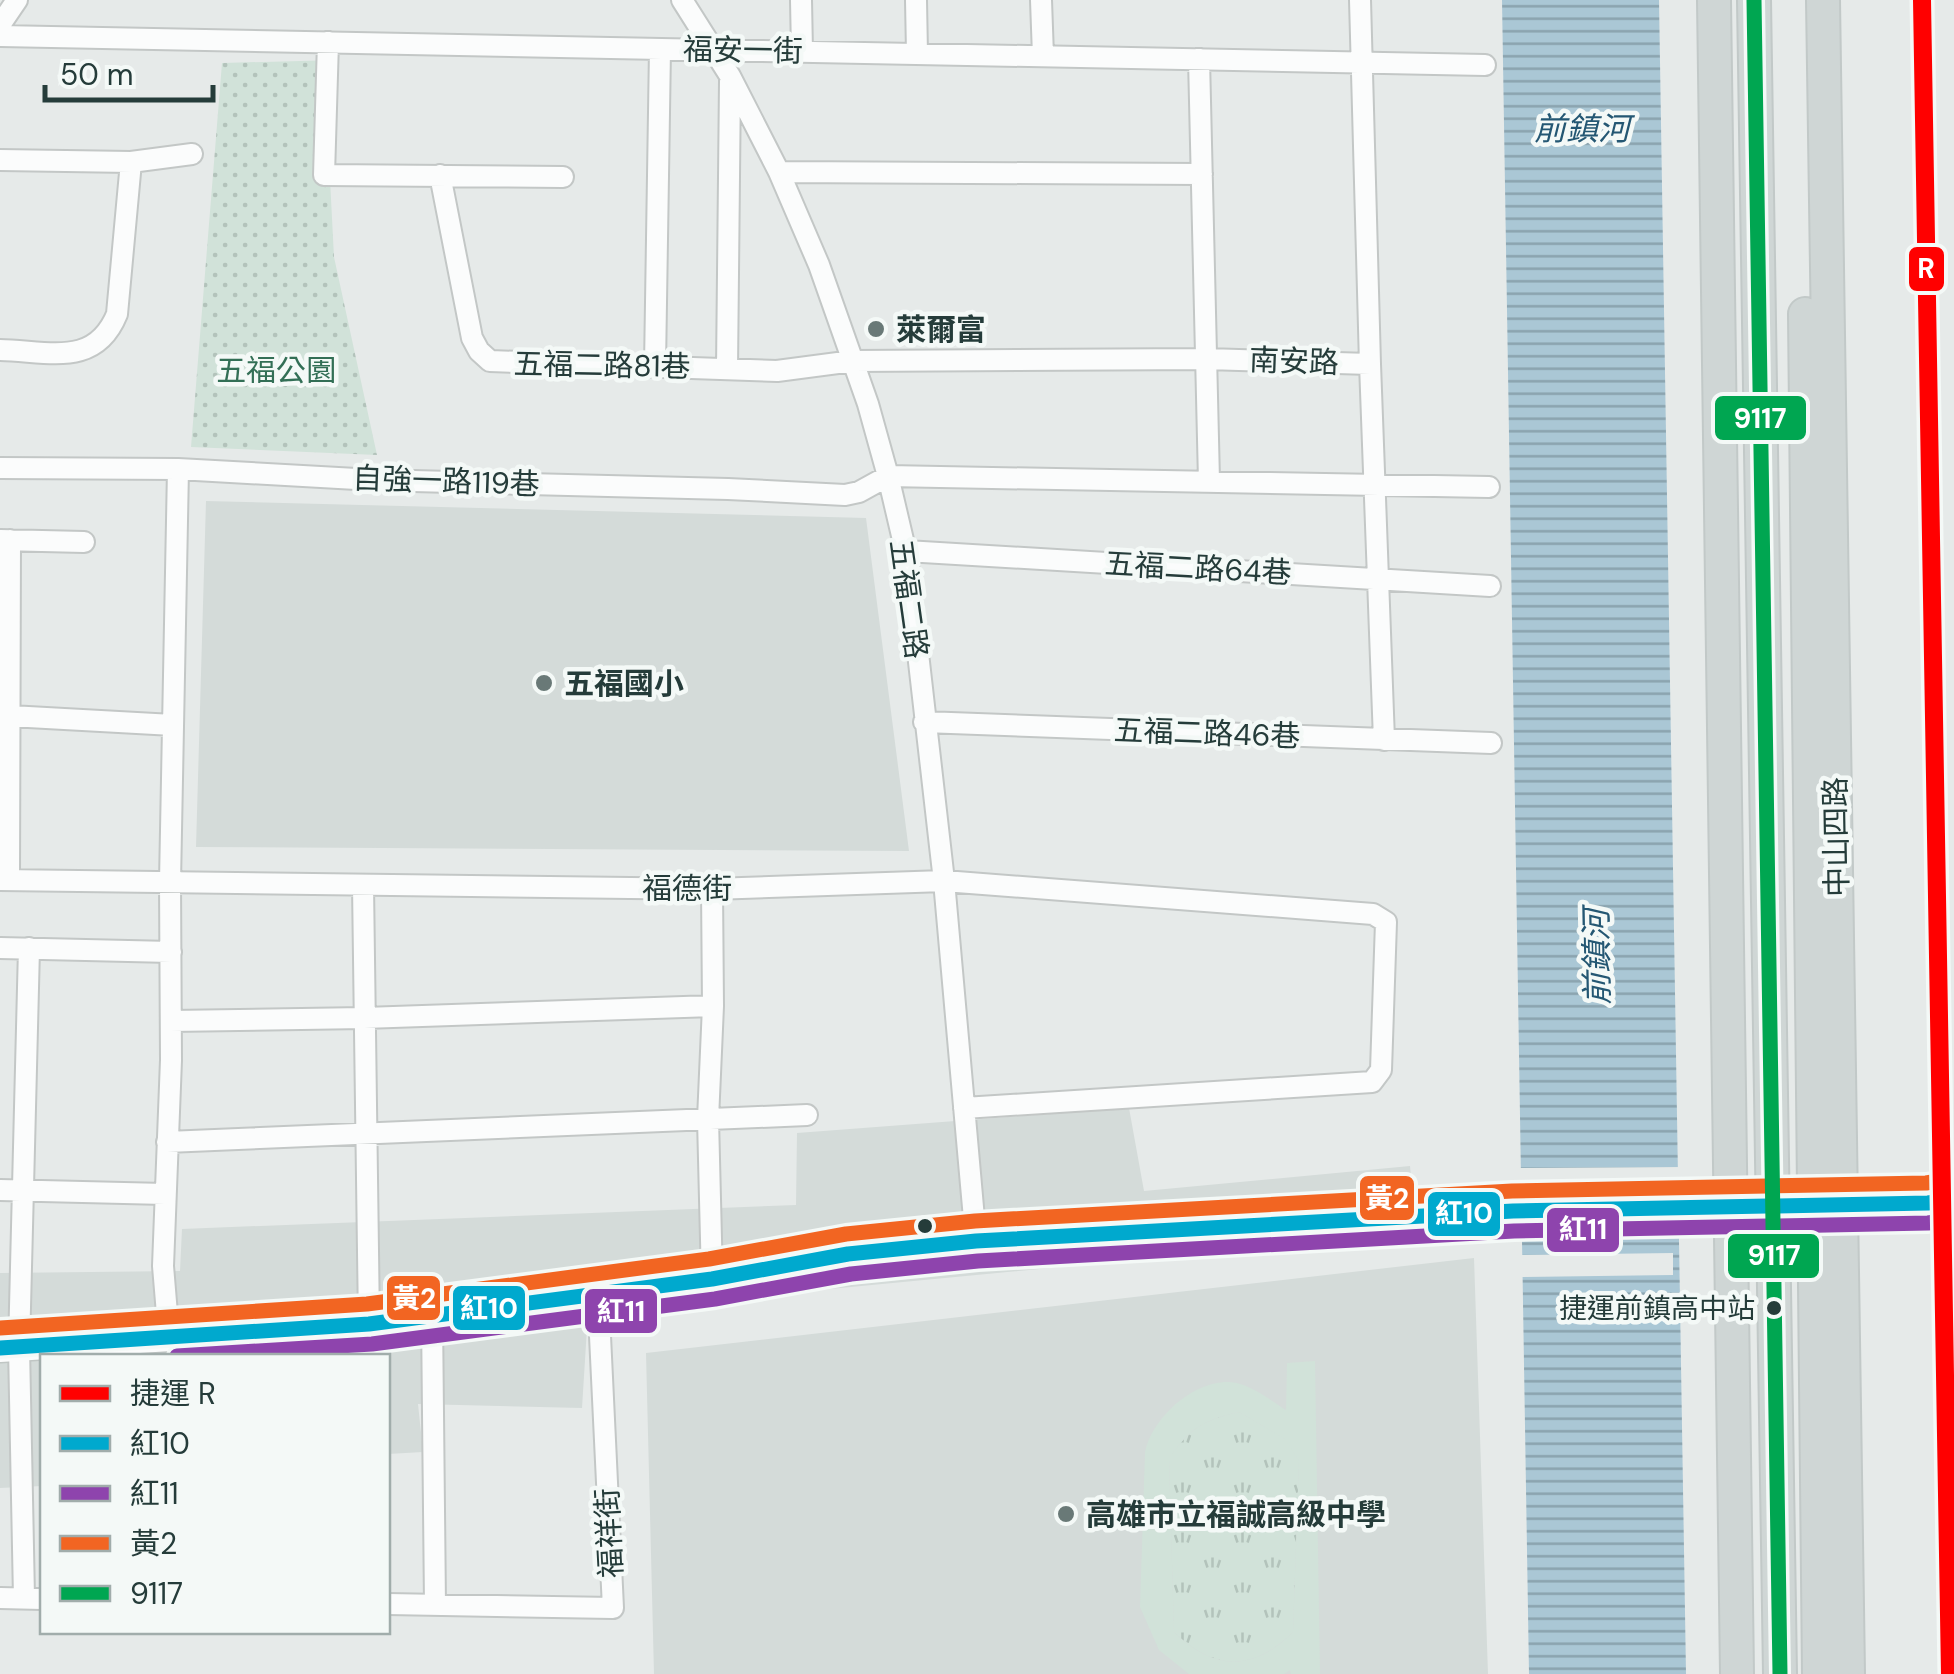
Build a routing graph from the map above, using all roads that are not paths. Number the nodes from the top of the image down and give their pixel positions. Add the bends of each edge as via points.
1 (18, 0) edge
2 (682, 0) edge
3 (801, 0) edge
4 (916, 0) edge
5 (1041, 0) edge
6 (1360, 0) edge
7 (1714, 0) edge
8 (1754, 0) edge
9 (1802, 0) edge
10 (1823, 0) edge
11 (0, 25) edge
12 (0, 36) edge
13 (328, 42) junction
14 (660, 49) junction
15 (714, 50) junction
16 (802, 51) junction
17 (916, 54) junction
18 (1043, 56) junction
19 (1199, 59) junction
20 (1361, 62) junction
21 (1485, 64) dead end
22 (730, 76) junction
23 (192, 154) dead end
24 (0, 160) edge
25 (131, 162) junction
26 (779, 172) junction
27 (1202, 174) junction
28 (440, 175) junction
29 (563, 177) dead end
30 (0, 350) edge
31 (1206, 359) junction
32 (853, 361) junction
33 (1370, 364) junction
34 (655, 366) junction
35 (727, 369) junction
36 (0, 468) edge
37 (178, 470) junction
38 (888, 476) junction
39 (1209, 481) junction
40 (1374, 482) junction
41 (1490, 487) dead end
42 (5, 540) edge
43 (84, 542) dead end
44 (906, 551) junction
45 (1378, 579) junction
46 (1490, 586) dead end
47 (10, 716) junction
48 (924, 722) junction
49 (173, 725) junction
50 (1384, 740) junction
51 (1490, 743) dead end
52 (5, 880) edge
53 (944, 881) junction
54 (170, 882) junction
55 (363, 885) junction
56 (712, 889) junction
57 (0, 948) edge
58 (30, 948) junction
59 (171, 952) junction
60 (713, 1006) junction
61 (364, 1018) junction
62 (171, 1021) junction
63 (964, 1108) junction
64 (808, 1114) dead end
65 (708, 1119) junction
66 (368, 1134) junction
67 (167, 1142) junction
68 (0, 1190) edge
69 (22, 1190) junction
70 (165, 1194) junction
71 (1941, 1201) edge
72 (1827, 1206) junction
73 (1771, 1207) junction
74 (1729, 1208) junction
75 (976, 1241) junction
76 (712, 1278) junction
77 (598, 1294) junction
78 (432, 1316) junction
79 (369, 1324) junction
80 (169, 1338) junction
81 (217, 1346) edge
82 (10, 1348) edge
83 (0, 1598) edge
84 (33, 1598) edge
85 (390, 1604) edge
86 (435, 1605) junction
87 (1738, 1674) edge
88 (1780, 1674) edge
89 (1820, 1674) edge
90 (1848, 1674) edge

1 - 11 street
2 - 15 street, 五福二路
3 - 16 street
4 - 17 street
5 - 18 street
6 - 20 street, 南安路
7 - 74 main road
8 - 73 main road
9 - 72 main road, 中山四路
10 - 72 main road, 中山四路
12 - 13 street, 福安一街
13 - 14 street, 福安一街
13 - 28 street via 324,175
14 - 15 street, 福安一街
14 - 34 street
15 - 16 street, 福安一街
15 - 22 street, 五福二路
16 - 17 street, 福安一街
17 - 18 street, 福安一街
18 - 19 street, 福安一街
19 - 20 street, 福安一街
19 - 27 street
20 - 21 street, 福安一街
20 - 33 street, 南安路
22 - 26 street, 五福二路
22 - 35 street
23 - 25 street
24 - 25 street
25 - 30 street via 117,314 109,334 83,352
26 - 27 street
26 - 32 street, 五福二路
27 - 31 street
28 - 29 street
28 - 34 street, 五福二路81巷 via 472,338 490,361
31 - 32 street, 南安路
31 - 33 street, 南安路
31 - 39 street
32 - 35 street, 五福二路81巷 via 794,370
32 - 38 street, 五福二路
33 - 40 street
34 - 35 street, 五福二路81巷
36 - 37 street, 自強一路119巷
37 - 38 street, 自強一路119巷 via 844,496
37 - 49 street
38 - 39 street
38 - 44 street, 五福二路
39 - 40 street
40 - 41 street
40 - 45 street
42 - 43 street
42 - 47 street
44 - 45 street, 五福二路64巷
44 - 48 street, 五福二路
45 - 46 street, 五福二路64巷
45 - 50 street
47 - 49 street
47 - 52 street
48 - 50 street, 五福二路46巷
48 - 53 street, 五福二路
49 - 54 street
50 - 51 street, 五福二路46巷
52 - 54 street, 福德街
53 - 56 street, 福德街
53 - 63 street, 五福二路
53 - 63 street, 福德街 via 1372,914 1388,928 1382,1070 1372,1082
54 - 55 street, 福德街
54 - 59 street
55 - 56 street, 福德街
55 - 61 street
56 - 60 street
57 - 58 street
58 - 59 street
58 - 69 street
59 - 62 street
60 - 61 street
60 - 65 street
61 - 62 street
61 - 66 street
62 - 67 street
63 - 75 street, 五福二路
64 - 65 street
65 - 66 street
65 - 76 street
66 - 67 street
66 - 79 street
67 - 70 street
68 - 69 street
69 - 70 street
69 - 82 street
70 - 80 street
71 - 72 main road
72 - 73 main road
72 - 89 main road, 中山四路
72 - 90 main road, 中山四路
73 - 74 main road
73 - 88 main road
74 - 75 main road via 1513,1212
74 - 87 main road
75 - 76 main road
76 - 77 main road
77 - 78 main road
77 - 86 street, 福祥街 via 613,1608
78 - 79 main road
78 - 86 street
79 - 81 main road
80 - 81 main road
80 - 82 main road
82 - 84 street
83 - 84 street
85 - 86 street, 福祥街

